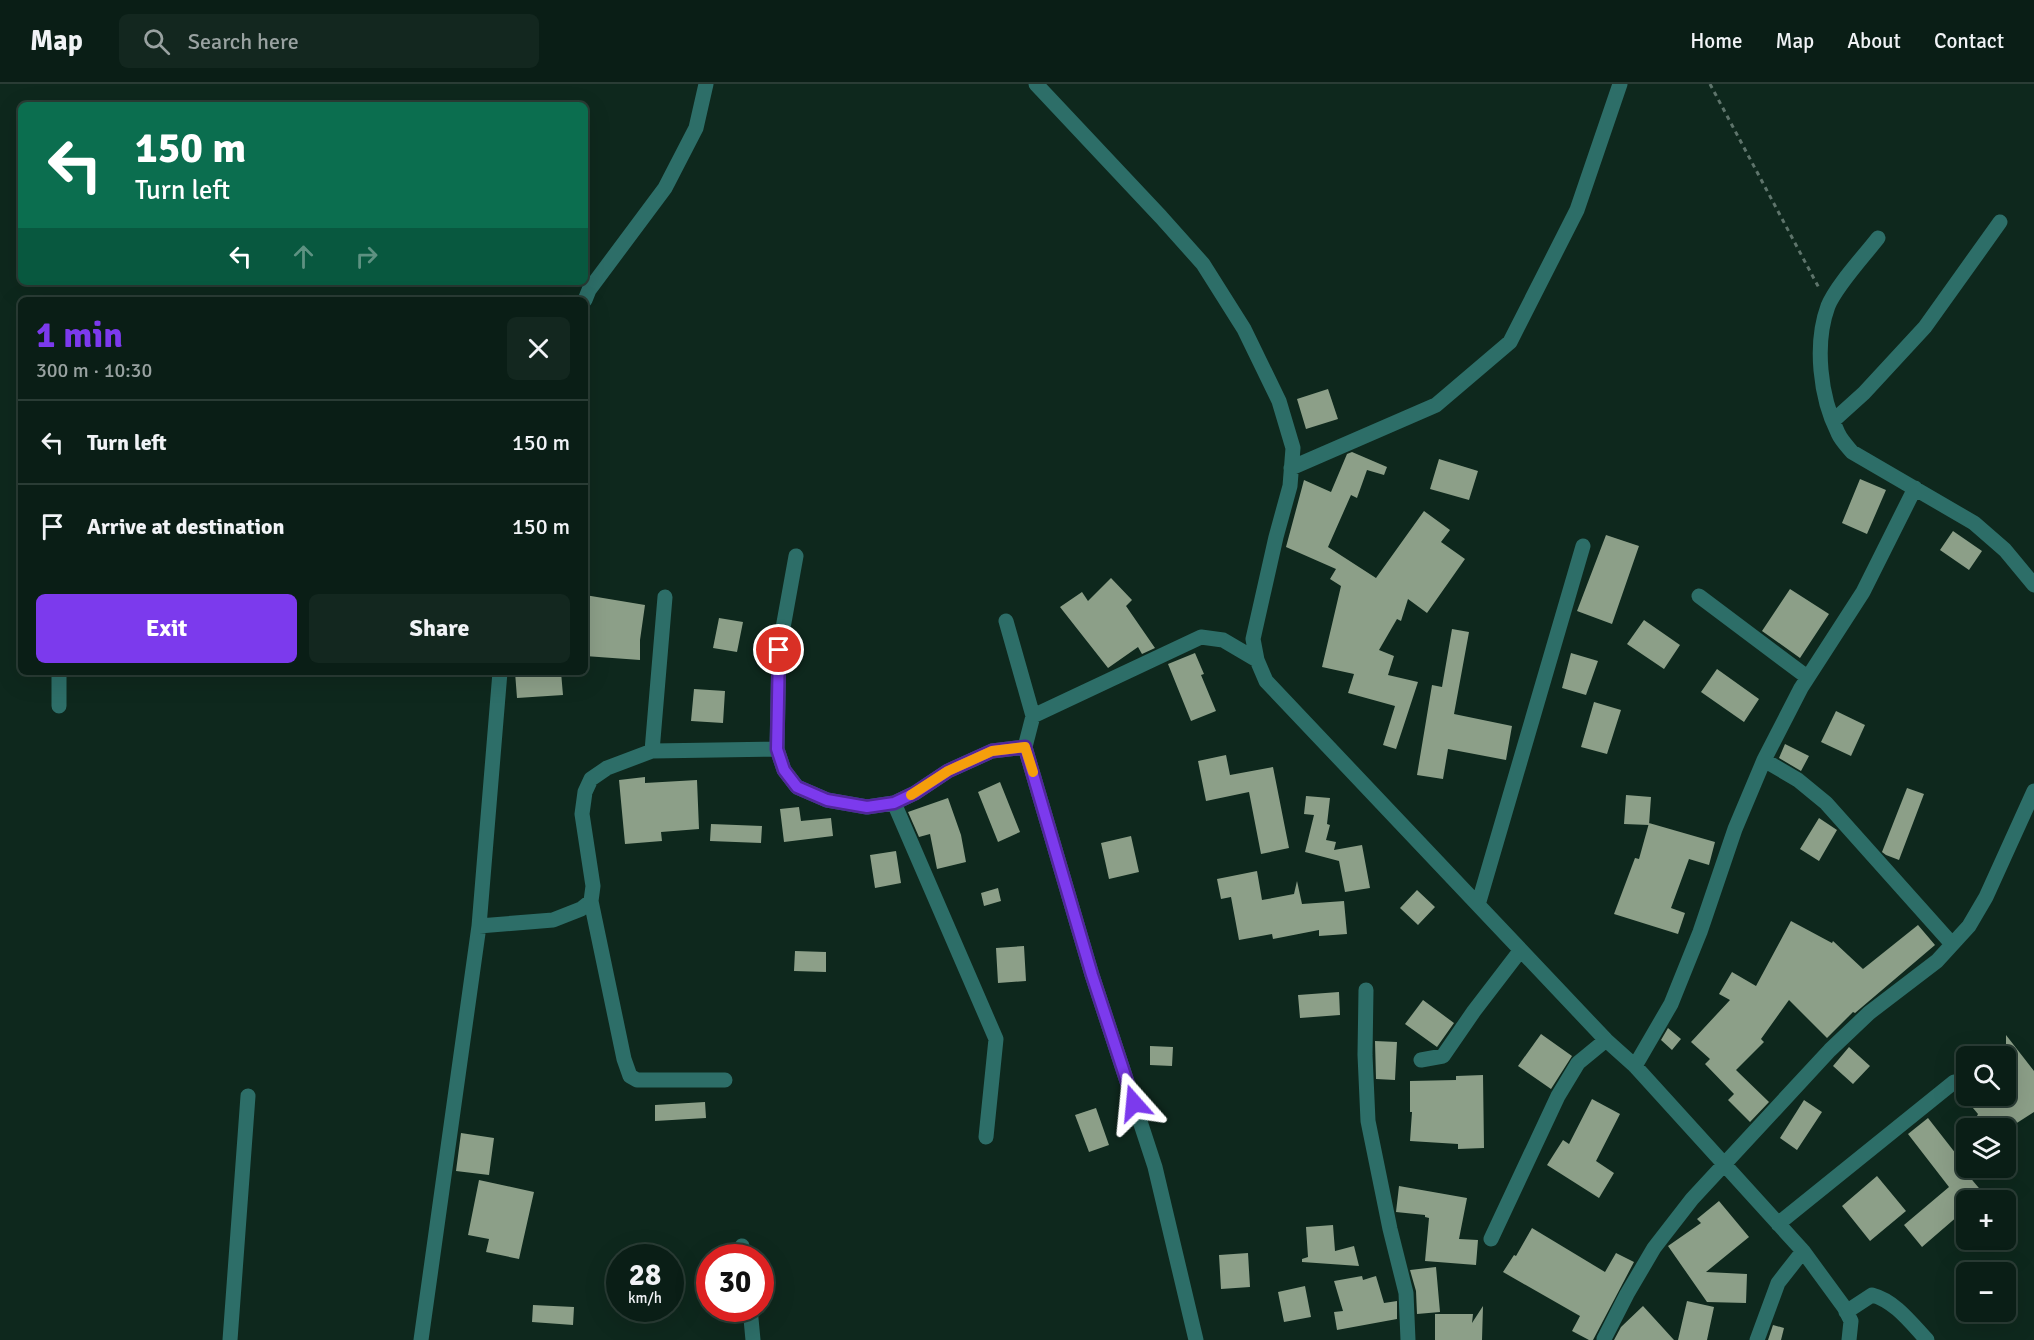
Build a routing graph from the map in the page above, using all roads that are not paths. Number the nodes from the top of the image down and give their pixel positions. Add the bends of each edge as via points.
1 (706, 84) edge
2 (1036, 84) edge
3 (1620, 84) edge
4 (2000, 222) dead end
5 (1878, 238) dead end
6 (586, 297) edge
7 (1833, 421) junction
8 (1291, 468) junction
9 (1915, 488) junction
10 (1583, 546) dead end
11 (796, 556) dead end
12 (2034, 585) edge
13 (1699, 596) dead end
14 (665, 597) dead end
15 (1006, 621) dead end
16 (1257, 660) junction
17 (58, 675) edge
18 (500, 675) edge
19 (1808, 677) junction
20 (59, 706) dead end
21 (1034, 716) junction
22 (1025, 747) junction
23 (777, 749) junction
24 (652, 752) junction
25 (1764, 760) junction
26 (2034, 791) edge
27 (894, 803) junction
28 (591, 901) junction
29 (1478, 905) junction
30 (479, 926) junction
31 (1952, 944) junction
32 (1520, 951) junction
33 (1366, 990) dead end
34 (1606, 1040) junction
35 (1421, 1060) dead end
36 (1635, 1066) junction
37 (725, 1080) dead end
38 (1954, 1082) dead end
39 (248, 1096) dead end
40 (986, 1137) dead end
41 (1724, 1164) junction
42 (1778, 1224) junction
43 (1491, 1239) dead end
44 (1803, 1251) junction
45 (1846, 1312) junction
46 (751, 1322) edge
47 (1604, 1339) edge
48 (230, 1340) edge
49 (422, 1340) edge
50 (753, 1340) edge
51 (1196, 1340) edge
52 (1408, 1340) edge
53 (1757, 1340) edge
54 (1849, 1340) edge
55 (1927, 1340) edge

1 - 6 street via 696,128 665,188
2 - 8 street via 1203,264 1244,329 1279,401 1293,448
3 - 8 street via 1577,210 1510,342 1436,405
4 - 7 street via 1925,327
5 - 7 street via 1828,305 1820,360 1823,392
7 - 9 street via 1838,435 1852,452
8 - 16 street via 1290,486 1256,620 1253,639
9 - 12 street via 1974,523 2005,550
9 - 19 street via 1863,592
10 - 29 street
11 - 23 street via 779,650
13 - 19 street
14 - 24 street
15 - 21 street
16 - 21 street via 1223,640 1201,637
16 - 29 street via 1266,681
17 - 20 street
18 - 30 street
19 - 25 street
21 - 22 street
22 - 27 street via 992,751
22 - 51 street via 1092,975 1155,1167
23 - 24 street
23 - 27 street via 784,770 797,787 827,800 867,807
24 - 28 street via 607,768 591,779 585,792 582,814 593,886
25 - 31 street via 1826,803
25 - 36 street via 1671,1004
26 - 31 street via 1986,897 1969,926
27 - 40 street via 996,1040
28 - 30 street via 553,920
28 - 37 street via 630,1076 637,1080
29 - 32 street
30 - 49 street
31 - 41 street via 1937,961 1869,1013
32 - 34 street
32 - 35 street via 1443,1056
33 - 52 street via 1368,1121 1406,1293
34 - 36 street
34 - 43 street via 1578,1063 1558,1096
36 - 41 street
38 - 42 street
39 - 48 street
41 - 42 street
41 - 47 street via 1654,1248
42 - 44 street
44 - 45 street
44 - 53 street via 1778,1283
45 - 54 street via 1851,1321
45 - 55 street via 1872,1294 1883,1297
46 - 50 street

